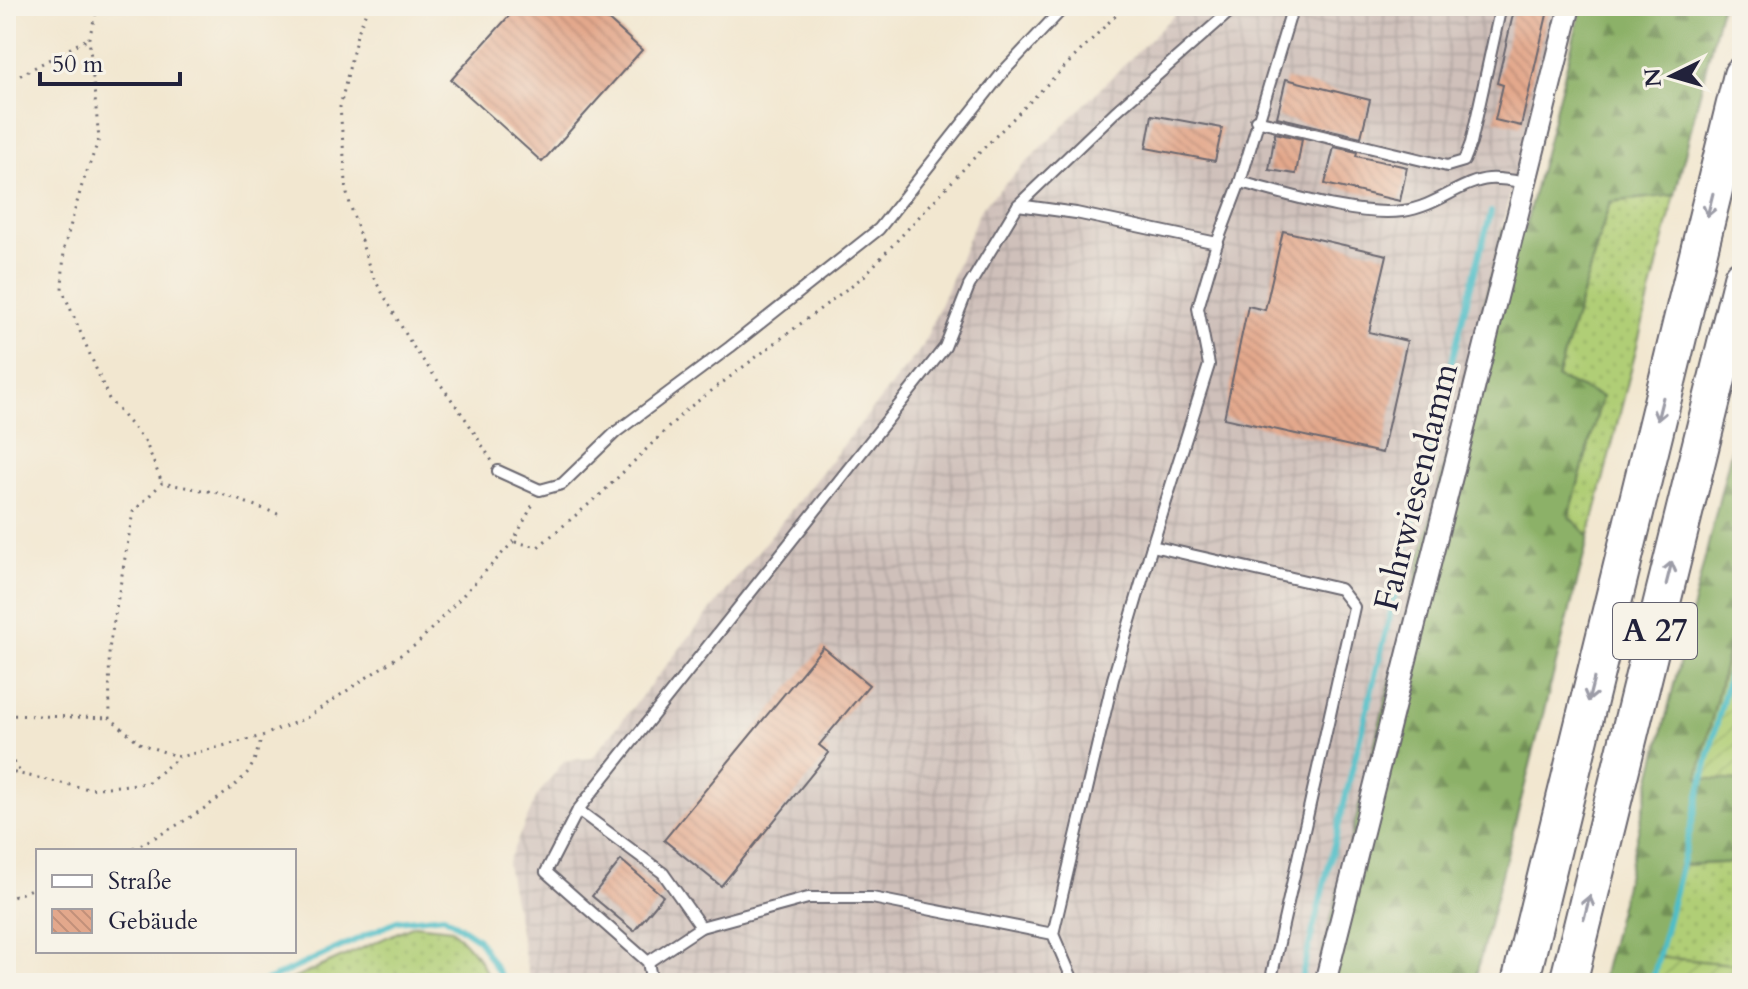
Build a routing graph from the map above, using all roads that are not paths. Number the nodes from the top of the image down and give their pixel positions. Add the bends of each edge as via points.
1 (1065, 6) edge
2 (1236, 6) edge
3 (1293, 6) edge
4 (1501, 6) edge
5 (1570, 6) edge
6 (1742, 75) edge
7 (1256, 120) junction
8 (1240, 182) junction
9 (1526, 183) junction
10 (1018, 205) junction
11 (1217, 243) junction
12 (1742, 278) edge
13 (498, 471) road end
14 (1152, 546) junction
15 (578, 810) junction
16 (701, 927) junction
17 (1053, 934) junction
18 (648, 962) junction
19 (652, 983) edge
20 (1074, 983) edge
21 (1270, 983) edge
22 (1325, 983) edge
23 (1520, 983) edge
24 (1568, 983) edge

1 - 13 lane via 1003,72 879,229 616,432 562,484 540,490
2 - 10 lane
3 - 7 lane
4 - 7 lane via 1464,161 1447,166
5 - 9 street, Fahrwiesendamm
6 -> 23 highway, A 27
7 - 8 lane
8 - 9 lane via 1348,208 1401,212 1489,179
8 - 11 lane
9 - 22 street, Fahrwiesendamm
10 - 11 lane
10 - 15 lane via 969,286 945,347
11 - 14 lane via 1198,308 1209,365
24 -> 12 highway, A 27
14 - 17 lane via 1113,679
14 - 21 lane via 1340,589 1354,607
15 - 16 lane via 663,873
15 - 18 lane via 546,872
16 - 17 lane via 808,898 872,898
16 - 18 lane
17 - 20 lane
18 - 19 lane

